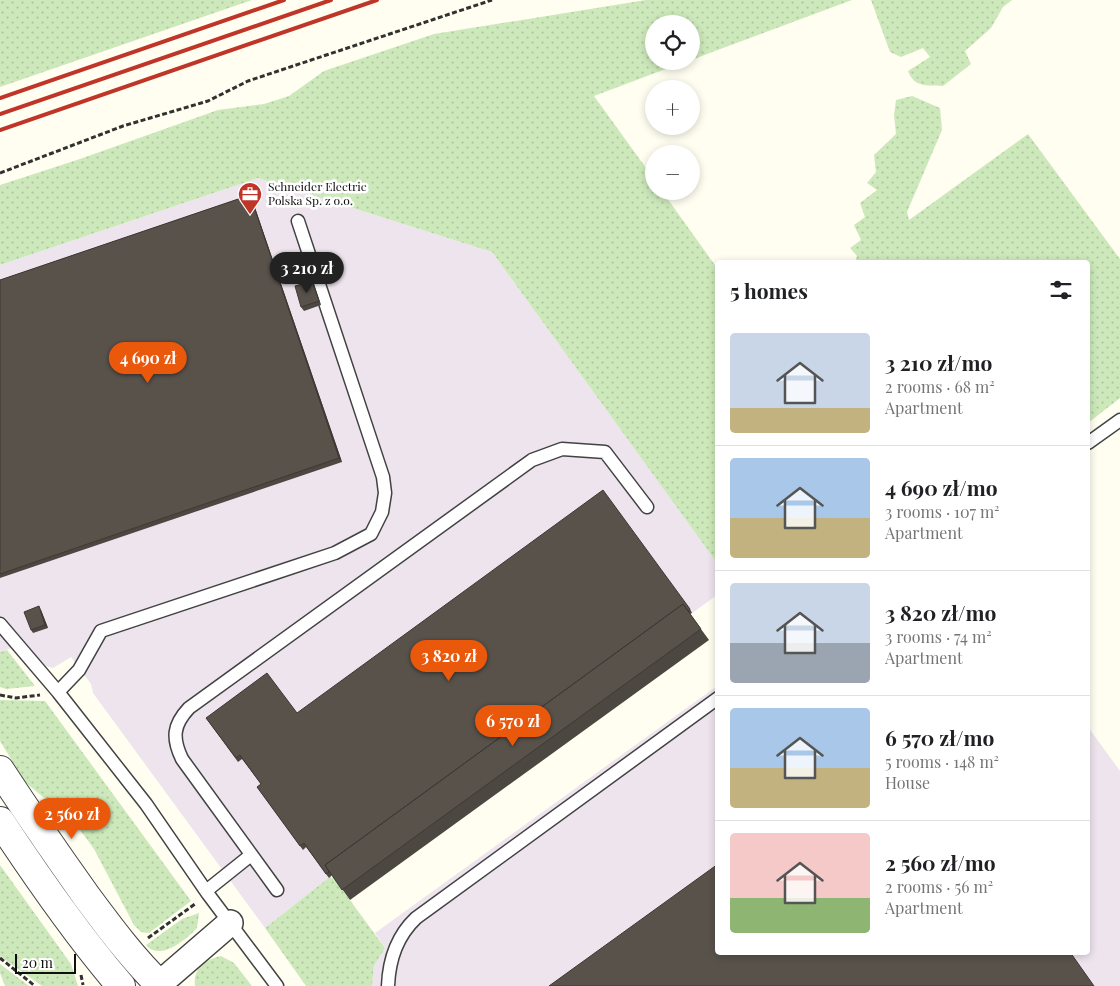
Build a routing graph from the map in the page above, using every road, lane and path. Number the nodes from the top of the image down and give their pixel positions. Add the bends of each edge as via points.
1 (492, 0) edge
2 (0, 173) edge
3 (298, 221) dead end
4 (1120, 420) edge
5 (1090, 442) edge
6 (647, 507) dead end
7 (0, 624) edge
8 (58, 692) junction
9 (0, 695) edge
10 (715, 700) edge
11 (0, 770) edge
12 (0, 821) edge
13 (251, 855) junction
14 (277, 890) dead end
15 (207, 892) junction
16 (230, 923) junction
17 (145, 940) dead end
18 (0, 958) edge
19 (35, 986) edge
20 (121, 986) edge
21 (159, 986) edge
22 (277, 986) edge
23 (388, 986) edge

1 - 2 path via 248,81 208,101 123,126
3 - 8 lane via 383,477 385,492 378,520 370,534 336,553 101,631 79,670
4 - 5 lane
6 - 13 lane via 604,452 562,449 532,460 188,708 179,718 176,747
7 - 8 lane
8 - 9 path via 16,698
8 - 15 lane via 146,804
10 - 23 lane via 416,918 406,927 391,959
11 - 21 street via 113,932
12 - 20 street
13 - 14 lane
13 - 15 lane
15 - 16 lane
15 - 17 path
16 - 21 street
16 - 22 lane
18 - 19 path

